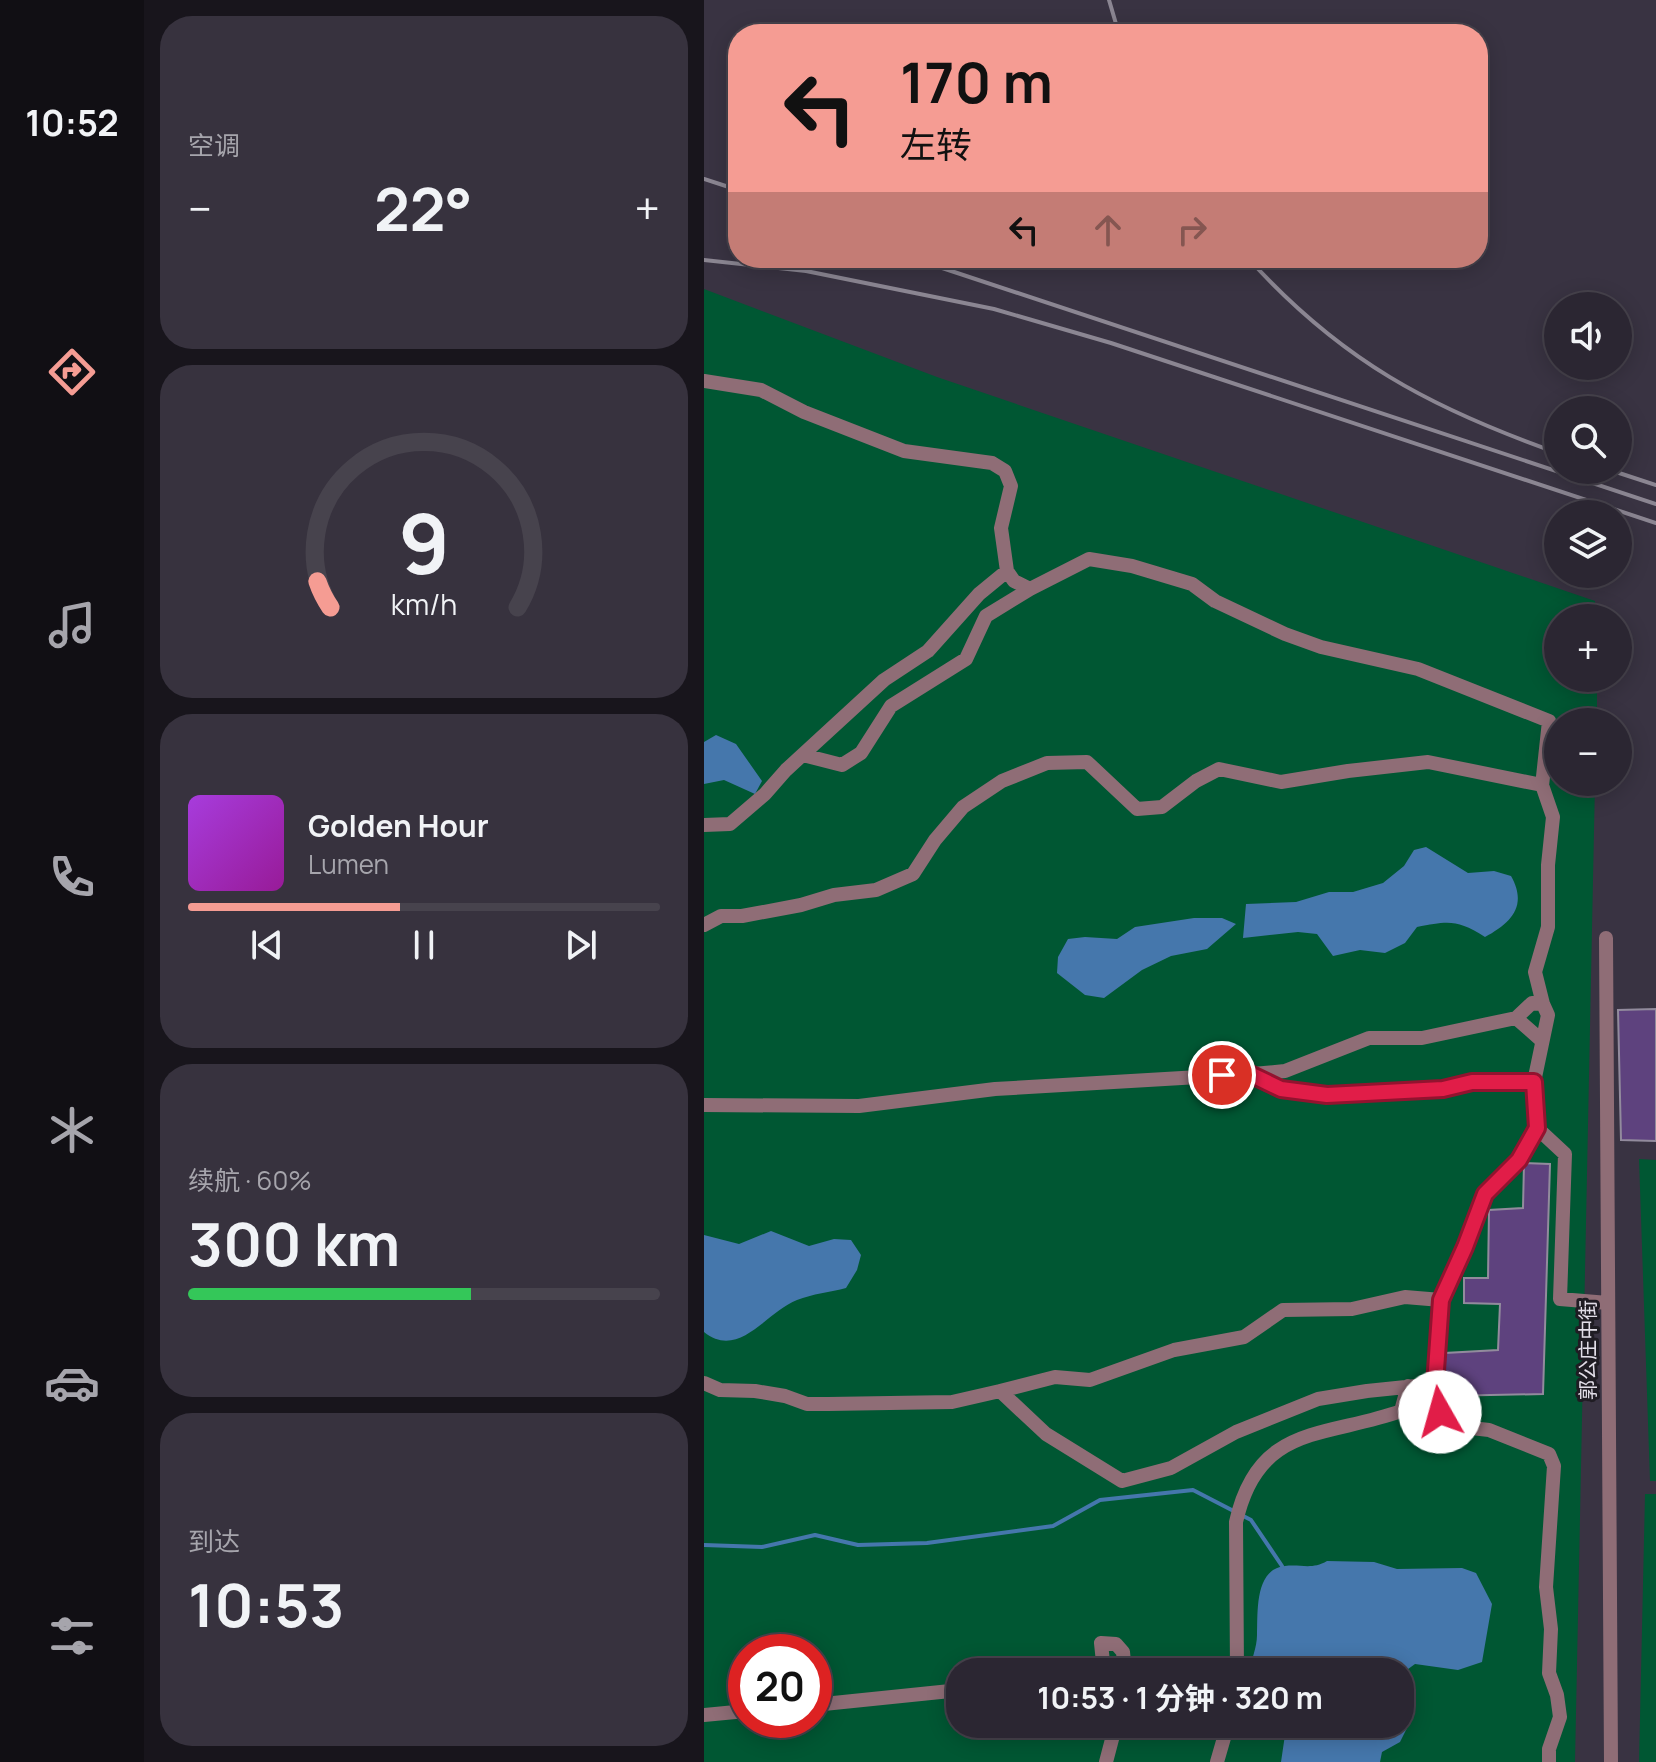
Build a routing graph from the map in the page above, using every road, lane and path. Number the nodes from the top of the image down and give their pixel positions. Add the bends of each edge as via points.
1 (704, 381) edge
2 (1007, 571) junction
3 (1030, 589) junction
4 (803, 755) junction
5 (1542, 786) junction
6 (704, 825) edge
7 (704, 925) edge
8 (1606, 938) dead end
9 (1543, 1004) junction
10 (1516, 1018) junction
11 (1541, 1040) junction
12 (1250, 1074) junction
13 (1534, 1082) junction
14 (704, 1105) edge
15 (1537, 1128) junction
16 (1441, 1300) junction
17 (1608, 1303) junction
18 (704, 1383) edge
19 (1435, 1384) junction
20 (1408, 1386) junction
21 (1000, 1391) junction
22 (1103, 1658) edge
23 (1124, 1658) edge
24 (1237, 1658) edge
25 (946, 1691) edge
26 (832, 1703) edge
27 (728, 1713) edge
28 (704, 1715) edge
29 (1111, 1738) edge
30 (1112, 1738) edge
31 (1224, 1738) edge
32 (1111, 1741) junction
33 (1106, 1762) edge
34 (1217, 1762) edge
35 (1549, 1762) edge
36 (1611, 1762) edge

1 - 2 street via 761,390 904,451 992,463 1005,471 1011,486 1001,528
2 - 3 street
2 - 4 street via 928,651 884,680
3 - 4 street via 986,616 966,659 891,706 861,753 842,765
3 - 5 street via 1089,559 1132,566 1192,584 1215,601 1321,647 1418,669 1549,721
4 - 6 street via 730,824
5 - 7 street via 1428,762 1281,782 1219,769 1162,807 1137,809 1087,762 1047,763 1002,781 963,807 913,874 876,890 721,916
5 - 9 street via 1553,817 1548,927 1535,972
8 - 17 street, 郭公庄中街
9 - 10 street via 1532,1003
9 - 11 street via 1548,1015
10 - 11 street
10 - 12 street via 1422,1038 1369,1038 1285,1071
11 - 13 street
12 - 13 street via 1281,1089 1327,1095
12 - 14 street via 995,1089 859,1106
13 - 15 street
15 - 16 street via 1519,1160 1485,1194
15 - 17 street via 1565,1154 1560,1299
16 - 19 street
16 - 21 street via 1405,1297 1352,1309 1283,1310 1244,1337 1174,1350 1090,1380 1055,1377
17 - 36 street, 郭公庄中街
18 - 21 street via 818,1404 952,1402
19 - 20 street
19 - 35 street via 1440,1412 1454,1426 1489,1430 1549,1454 1554,1466 1546,1587 1549,1673 1560,1717
20 - 21 street via 1318,1399 1236,1432 1171,1468 1122,1481 1046,1434
20 - 24 street via 1401,1411 1288,1442 1256,1472 1236,1522
22 - 23 street via 1101,1643 1116,1644
25 - 26 street
27 - 28 street
29 - 32 street
30 - 32 street
31 - 34 street
32 - 33 street

